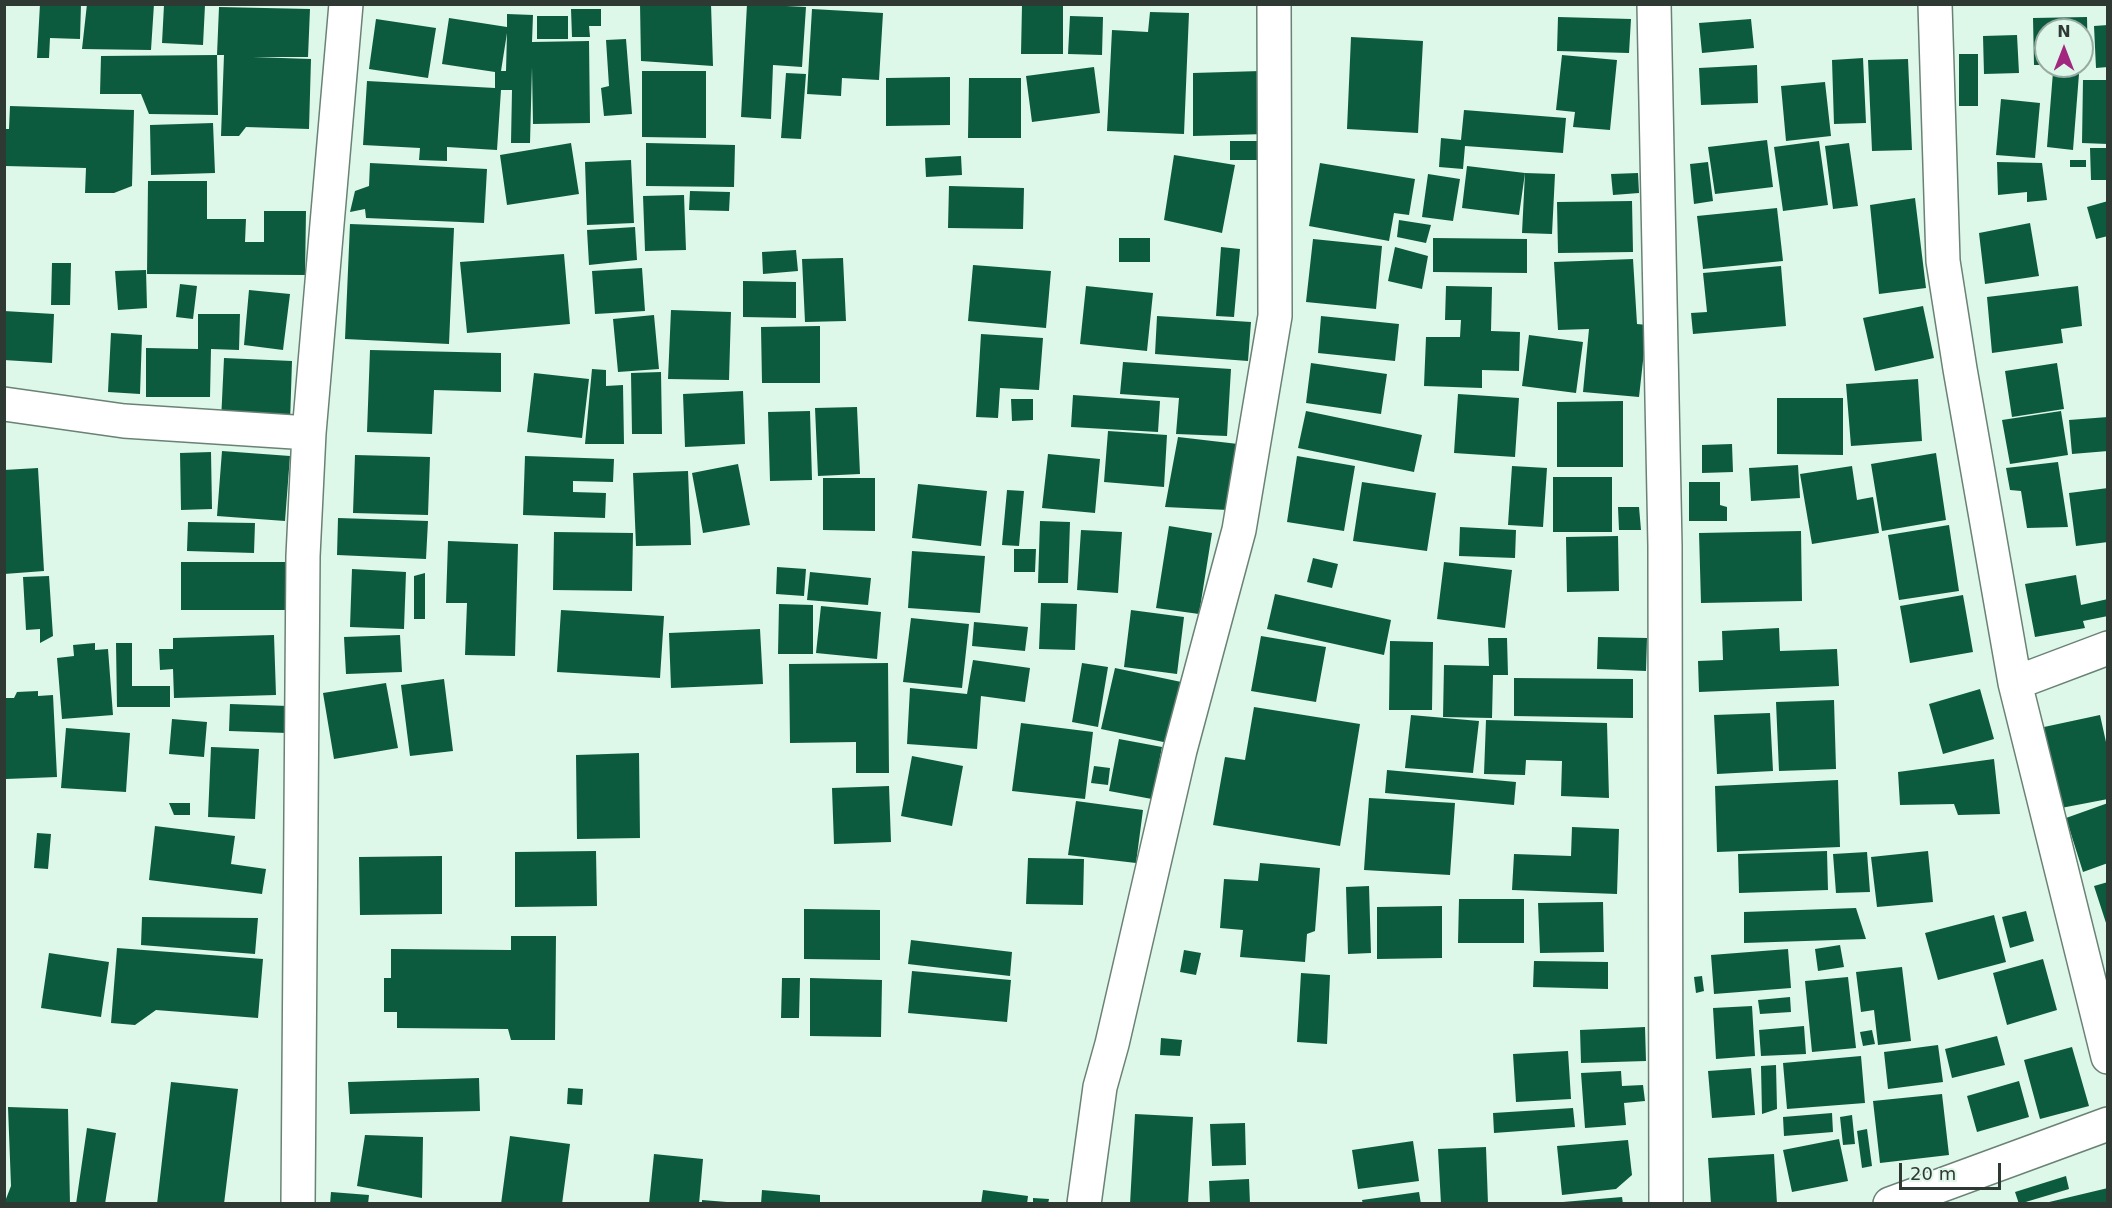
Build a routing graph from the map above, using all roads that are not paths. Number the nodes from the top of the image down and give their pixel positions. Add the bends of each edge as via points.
1 (346, 4) edge
2 (1274, 4) edge
3 (1654, 4) edge
4 (1935, 4) edge
5 (4, 404) edge
6 (309, 433) junction
7 (2108, 648) edge
8 (2015, 683) junction
9 (2108, 1057) edge
10 (2108, 1124) edge
11 (298, 1203) edge
12 (1084, 1203) edge
13 (1666, 1203) edge
14 (1890, 1203) edge

1 - 6 street
2 - 12 street via 1275,316 1239,530 1180,750 1100,1087
3 - 13 street via 1665,546
4 - 8 street via 1943,261
5 - 6 street via 124,421
6 - 11 street via 303,556
7 - 8 street
8 - 9 street
10 - 14 street

